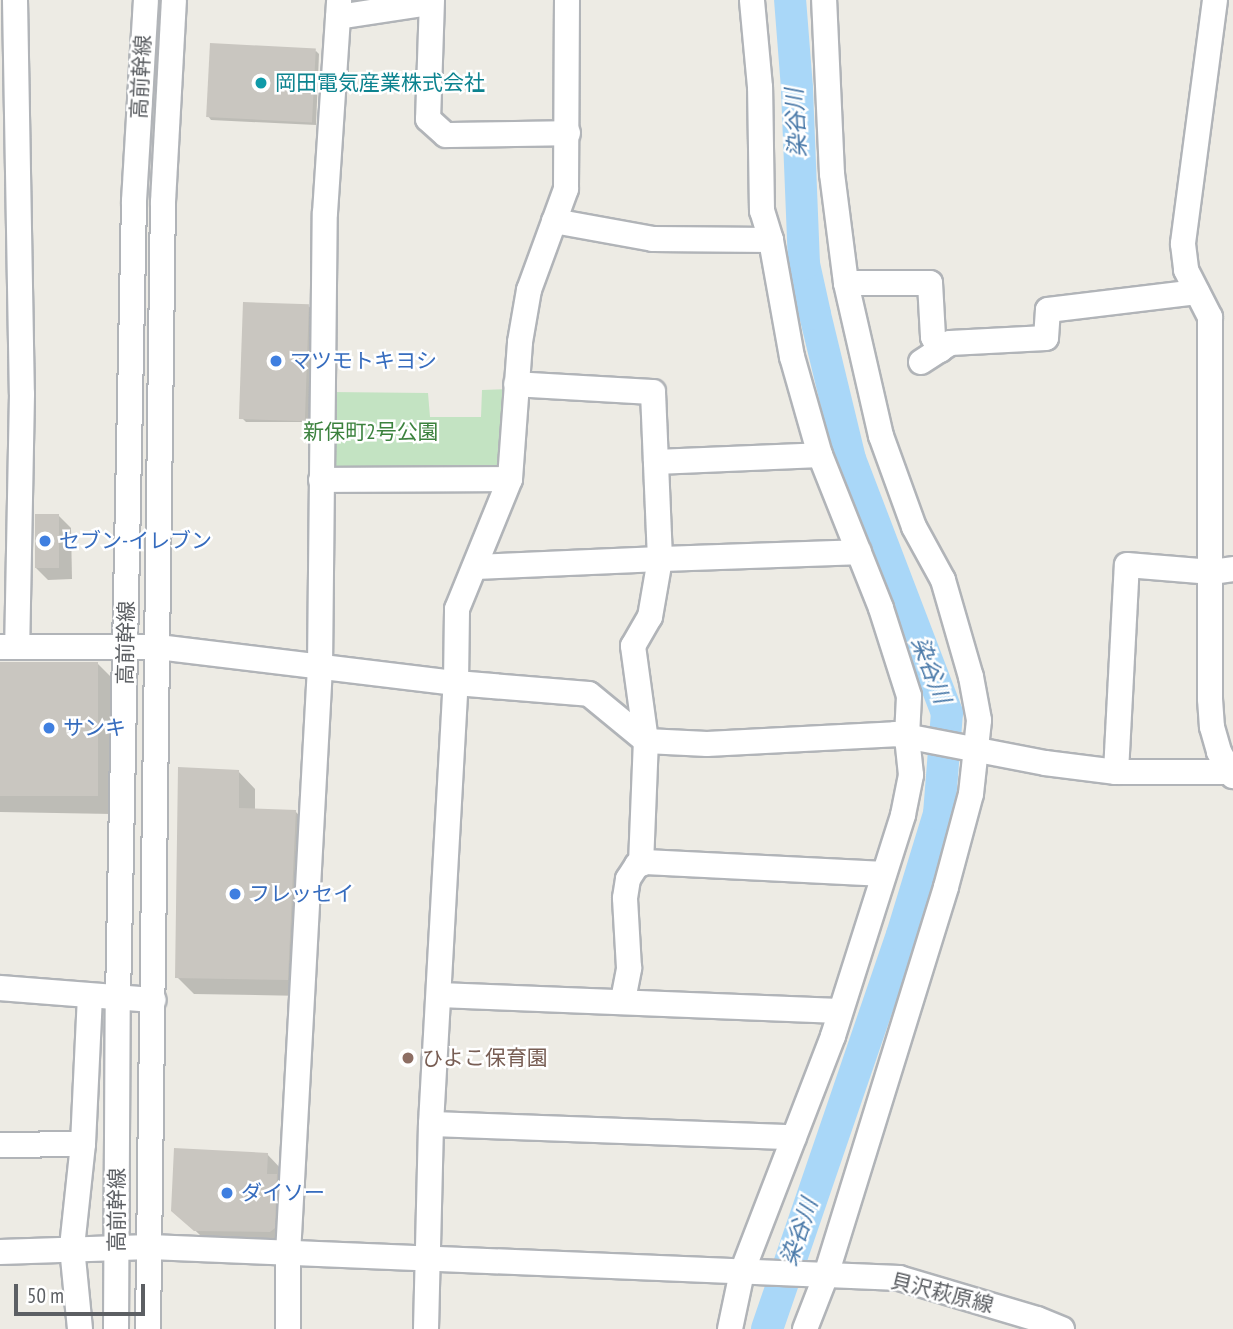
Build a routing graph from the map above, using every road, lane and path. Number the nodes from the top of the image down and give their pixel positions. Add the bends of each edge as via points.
1 (15, 0) edge
2 (146, 0) edge
3 (174, 0) edge
4 (567, 0) edge
5 (752, 0) edge
6 (824, 0) edge
7 (1215, 0) edge
8 (431, 2) edge
9 (338, 8) edge
10 (1221, 48) edge
11 (568, 134) junction
12 (9, 174) edge
13 (554, 221) junction
14 (771, 240) junction
15 (846, 283) junction
16 (1197, 292) junction
17 (1222, 363) edge
18 (516, 384) junction
19 (11, 394) edge
20 (820, 455) junction
21 (656, 462) junction
22 (510, 479) junction
23 (321, 480) junction
24 (859, 552) junction
25 (660, 559) junction
26 (476, 567) junction
27 (1233, 569) edge
28 (1208, 571) junction
29 (8, 647) edge
30 (158, 647) junction
31 (126, 648) junction
32 (320, 667) junction
33 (456, 683) junction
34 (907, 736) junction
35 (646, 741) junction
36 (977, 748) junction
37 (1116, 772) junction
38 (1232, 774) edge
39 (641, 864) junction
40 (883, 874) junction
41 (0, 988) edge
42 (439, 995) junction
43 (90, 997) junction
44 (118, 998) junction
45 (154, 1000) junction
46 (623, 1000) junction
47 (841, 1011) junction
48 (431, 1124) junction
49 (794, 1137) junction
50 (83, 1144) junction
51 (0, 1145) edge
52 (72, 1247) junction
53 (150, 1247) junction
54 (117, 1248) junction
55 (0, 1252) edge
56 (288, 1254) junction
57 (427, 1259) junction
58 (747, 1273) junction
59 (823, 1275) junction
60 (80, 1329) edge
61 (116, 1329) edge
62 (148, 1329) edge
63 (288, 1329) edge
64 (426, 1329) edge
65 (730, 1329) edge
66 (805, 1329) edge
67 (1062, 1329) edge

1 - 12 street
2 - 31 street, 高前幹線 via 134,201
3 - 30 street, 高前幹線 via 163,202
4 - 11 street
5 - 14 street via 760,87 762,211
6 - 15 street via 831,174
7 - 10 street
8 - 9 street
8 - 11 street via 428,120 446,135
9 - 23 street via 325,213
10 - 16 street via 1183,244 1186,270
11 - 13 street via 566,189
12 - 19 street
13 - 14 street via 653,239
13 - 18 street via 529,290
14 - 20 street via 792,357
15 - 16 street via 930,283 931,356 950,343 1046,338 1048,310
15 - 36 street via 881,436 914,527 943,580 961,641 979,720
16 - 17 street via 1210,317
17 - 28 street
18 - 21 street via 653,392
18 - 22 street
19 - 29 street
20 - 21 street
20 - 24 street
21 - 25 street
22 - 23 street
22 - 26 street
23 - 32 street
24 - 25 street
24 - 34 street via 909,696
25 - 26 street
25 - 35 street via 650,617 633,646
26 - 33 street via 457,609
27 - 28 street
28 - 37 street via 1127,565
28 - 38 street via 1212,727
29 - 31 street
30 - 31 street
30 - 32 street
30 - 45 street, 高前幹線
31 - 44 street, 高前幹線
32 - 33 street
32 - 56 street
33 - 35 street via 589,694
33 - 42 street
34 - 35 street via 707,744
34 - 36 street
34 - 40 street via 911,775
35 - 39 street
36 - 37 street
36 - 59 street via 971,794 946,887
37 - 38 street
39 - 40 street
39 - 46 street via 626,889 629,968
40 - 47 street
41 - 43 street
42 - 46 street
42 - 48 street
43 - 44 street
43 - 50 street
44 - 45 street
44 - 54 street, 高前幹線
45 - 53 street, 高前幹線
46 - 47 street
47 - 49 street
48 - 49 street
48 - 57 street
49 - 58 street
50 - 51 street
50 - 52 street
52 - 54 street, 貝沢萩原線
52 - 55 street, 貝沢萩原線
52 - 60 street
53 - 54 street, 貝沢萩原線
53 - 56 street, 貝沢萩原線
53 - 62 street, 高前幹線
54 - 61 street, 高前幹線
56 - 57 street, 貝沢萩原線
56 - 63 street
57 - 58 street, 貝沢萩原線
57 - 64 street
58 - 59 street, 貝沢萩原線
58 - 65 street
59 - 66 street
59 - 67 street, 貝沢萩原線 via 899,1278

